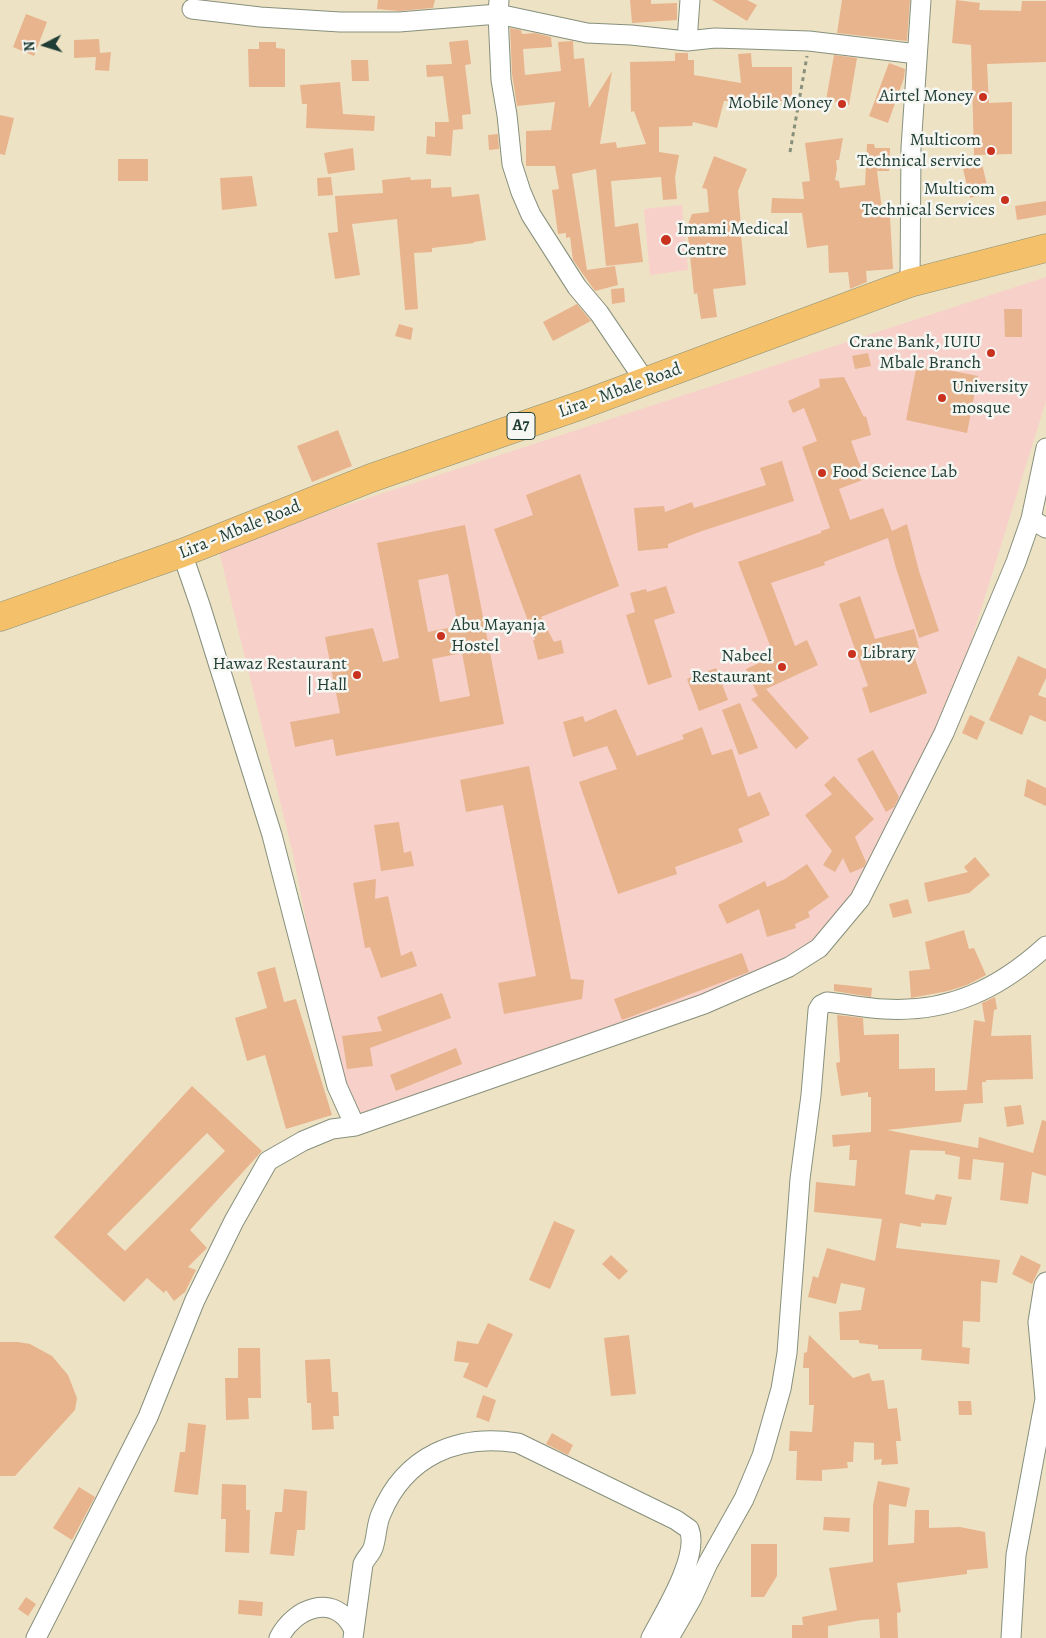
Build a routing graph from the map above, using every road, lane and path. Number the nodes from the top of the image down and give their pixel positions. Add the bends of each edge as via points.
1 (690, 0) edge
2 (921, 0) edge
3 (499, 7) edge
4 (192, 9) dead end
5 (687, 41) junction
6 (810, 41) junction
7 (917, 54) junction
8 (790, 152) dead end
9 (1046, 248) edge
10 (910, 283) junction
11 (645, 381) junction
12 (1046, 448) edge
13 (1038, 524) edge
14 (182, 553) junction
15 (0, 617) edge
16 (1046, 946) edge
17 (355, 1126) junction
18 (1046, 1282) edge
19 (353, 1633) edge
20 (36, 1638) edge
21 (279, 1638) edge
22 (651, 1638) edge
23 (670, 1638) edge
24 (1011, 1638) edge

1 - 5 street
2 - 7 street
3 - 4 street via 399,22 340,22
3 - 5 street via 587,33
3 - 11 street via 501,80 512,164 521,192 532,216
5 - 6 street via 715,38
6 - 7 street
6 - 8 path
7 - 10 street via 911,148
9 - 10 main road, Lira - Mbale Road / A7
10 - 11 main road, Lira - Mbale Road / A7
11 - 14 main road, Lira - Mbale Road / A7 via 371,478
12 - 13 street
13 - 17 street via 1016,562 944,733 860,899 819,948 789,967 704,1004
14 - 15 main road, Lira - Mbale Road / A7
14 - 17 street via 272,835 337,1086
16 - 23 street via 1003,980 958,1002 917,1009 884,1009 827,1002 818,1010 800,1178 787,1353 780,1389 762,1456 744,1499
17 - 20 street via 332,1129 268,1161 194,1300 148,1417
18 - 24 street via 1038,1322 1045,1398 1016,1555
19 - 21 street via 349,1620 337,1609 326,1607 298,1614 284,1627
19 - 22 street via 366,1556 372,1550 381,1514 400,1482 422,1460 444,1448 495,1441 518,1443 689,1529 692,1541 684,1573

